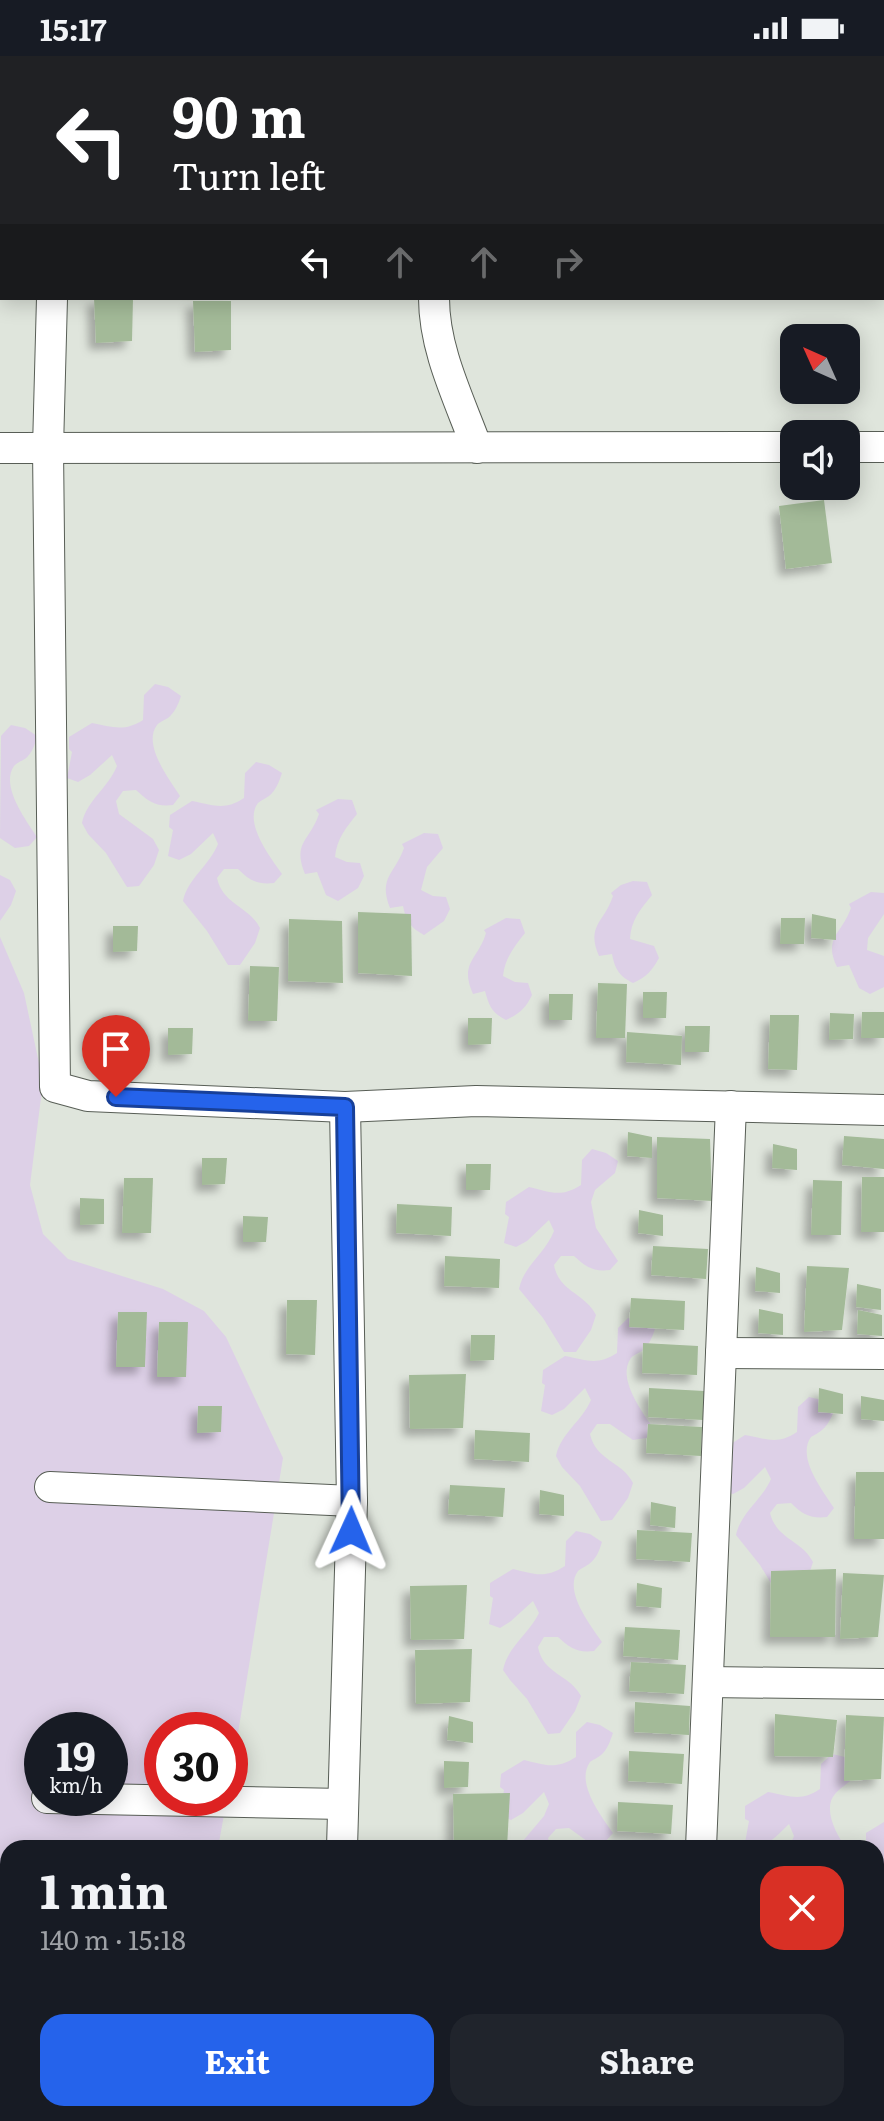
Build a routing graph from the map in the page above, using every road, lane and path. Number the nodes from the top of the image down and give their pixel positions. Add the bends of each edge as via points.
1 (52, 300) edge
2 (434, 300) edge
3 (780, 447) edge
4 (860, 447) edge
5 (884, 447) edge
6 (0, 448) edge
7 (48, 448) junction
8 (477, 448) junction
9 (731, 1106) junction
10 (345, 1107) junction
11 (884, 1110) edge
12 (721, 1353) junction
13 (884, 1354) edge
14 (50, 1487) dead end
15 (352, 1501) junction
16 (708, 1682) junction
17 (884, 1684) edge
18 (128, 1800) edge
19 (343, 1804) junction
20 (342, 1840) edge
21 (701, 1840) edge

1 - 7 street
2 - 8 street via 434,324 446,367
3 - 8 street
4 - 5 street
6 - 7 street
7 - 8 street
7 - 10 street via 55,1087 88,1096
9 - 10 street via 476,1101
9 - 11 street
9 - 12 street
10 - 15 street
12 - 13 street
12 - 16 street
14 - 15 street
15 - 19 street
16 - 17 street
16 - 21 street
18 - 19 street
19 - 20 street

